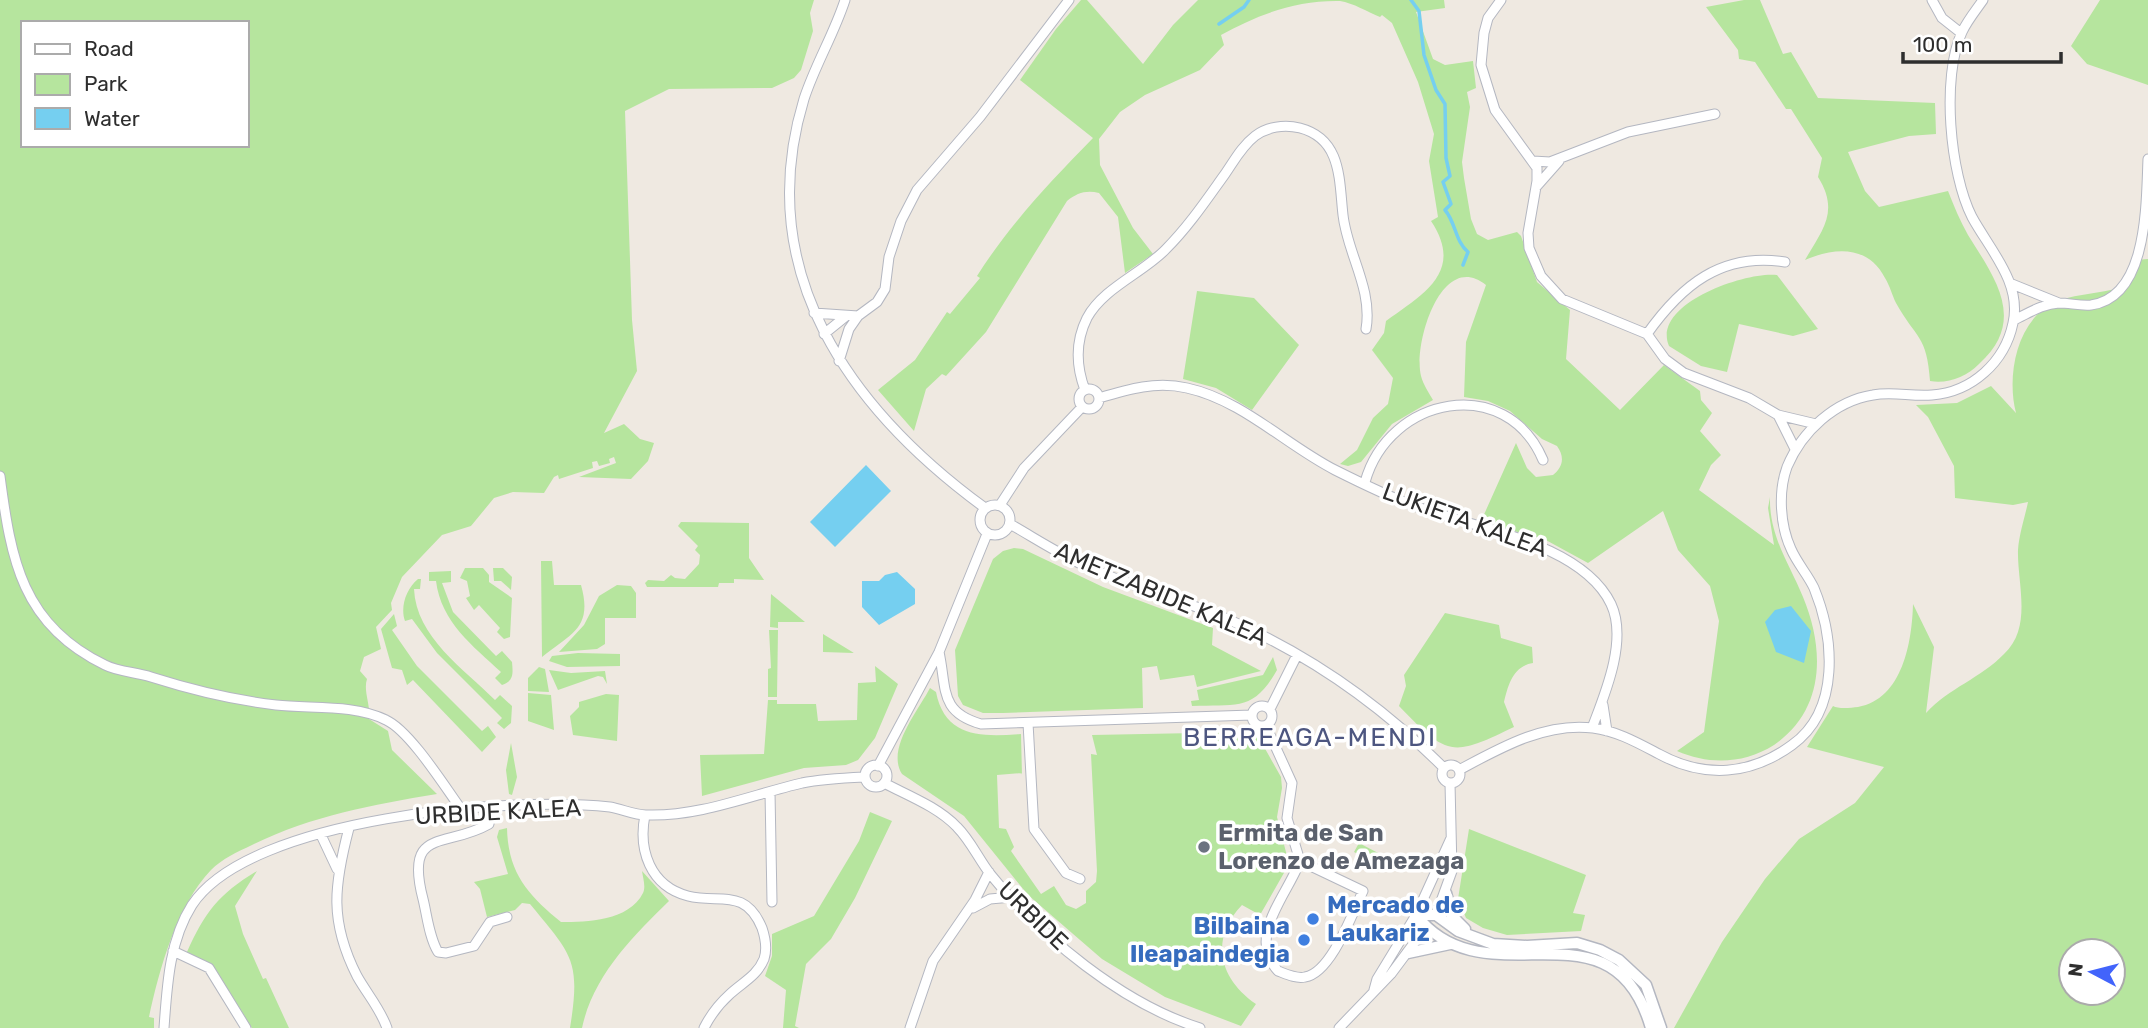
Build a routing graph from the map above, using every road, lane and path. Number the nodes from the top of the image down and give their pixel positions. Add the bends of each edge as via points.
1 (845, 0) edge
2 (1069, 0) edge
3 (1501, 0) edge
4 (1932, 0) edge
5 (1983, 0) edge
6 (1961, 33) junction
7 (1715, 114) dead end
8 (1563, 158) junction
9 (2148, 159) edge
10 (1533, 161) junction
11 (1536, 187) junction
12 (1785, 261) dead end
13 (2012, 284) junction
14 (2059, 303) junction
15 (814, 313) junction
16 (858, 316) junction
17 (845, 317) junction
18 (2014, 320) junction
19 (1366, 328) dead end
20 (849, 329) junction
21 (824, 334) junction
22 (1647, 334) junction
23 (839, 361) junction
24 (1085, 390) junction
25 (1099, 398) junction
26 (1082, 407) junction
27 (1779, 415) junction
28 (1816, 424) junction
29 (1795, 449) junction
30 (1543, 460) dead end
31 (0, 476) edge
32 (1365, 482) junction
33 (1000, 505) junction
34 (985, 509) junction
35 (1010, 524) junction
36 (988, 534) junction
37 (939, 652) junction
38 (1297, 654) junction
39 (1602, 702) junction
40 (1270, 709) junction
41 (1252, 715) junction
42 (1028, 723) junction
43 (1266, 726) junction
44 (1592, 727) junction
45 (1607, 731) junction
46 (878, 765) junction
47 (1444, 768) junction
48 (1459, 770) junction
49 (865, 777) junction
50 (884, 783) junction
51 (1450, 783) junction
52 (770, 792) junction
53 (491, 808) junction
54 (461, 809) junction
55 (645, 815) junction
56 (349, 828) junction
57 (321, 835) junction
58 (1451, 838) junction
59 (1300, 861) junction
60 (337, 869) junction
61 (989, 872) junction
62 (1080, 879) dead end
63 (999, 884) junction
64 (983, 886) junction
65 (1446, 893) junction
66 (1012, 897) junction
67 (990, 899) junction
68 (772, 902) dead end
69 (965, 913) junction
70 (1416, 915) junction
71 (1436, 915) junction
72 (507, 917) dead end
73 (1426, 927) junction
74 (1472, 936) junction
75 (1452, 944) junction
76 (173, 951) junction
77 (1408, 953) junction
78 (1374, 990) junction
79 (1194, 1027) edge
80 (164, 1028) edge
81 (246, 1028) edge
82 (387, 1028) edge
83 (704, 1028) edge
84 (910, 1028) edge
85 (1339, 1028) edge
86 (1651, 1028) edge
87 (1661, 1028) edge

1 - 15 street via 804,99 793,152 795,255
2 - 16 street via 917,190 889,257 885,289 877,302
3 - 10 street via 1484,33 1483,80 1495,110
4 - 6 street via 1942,18
5 - 6 street
6 - 13 street via 1952,77 1950,123 1956,169 1970,212
7 - 8 street via 1628,132
8 - 10 street
8 - 11 street
9 - 14 street via 2141,254 2131,280 2110,300 2092,305
10 - 11 street
11 - 22 street via 1528,218 1529,248 1546,282 1562,299
12 - 22 street via 1747,263 1707,275 1671,301
13 - 14 street
13 - 18 street
14 - 18 street via 2038,307
15 - 17 street
15 - 21 street
16 - 17 street
16 - 20 street
17 - 21 street
18 - 28 street via 1997,359 1961,388 1931,396 1872,395 1838,407
19 - 24 street via 1366,304 1343,219 1335,158 1326,143 1311,132 1293,126 1273,127 1246,144 1167,248 1088,315 1077,355
20 - 21 street
20 - 23 street
21 - 23 street
22 - 27 street via 1665,359 1684,373
23 - 34 street via 912,450
24 - 25 street via 1094,390
24 - 26 street via 1079,398
25 - 26 street via 1094,408
25 - 32 street, LUKIETA KALEA via 1163,385 1209,394 1335,470
26 - 33 street via 1024,468
27 - 28 street
27 - 29 street
28 - 29 street
29 - 45 street via 1782,491 1784,530 1814,588 1830,661 1814,720 1796,743 1768,761 1723,772 1680,764
30 - 32 street via 1509,420 1478,407 1445,406 1413,416 1388,436
31 - 54 street via 9,542 27,592 46,624 67,644 107,667 202,693 274,705 356,711 388,720 414,746
32 - 39 street, LUKIETA KALEA via 1413,505 1534,543 1562,555 1592,578 1611,604 1617,630
33 - 34 street
33 - 35 street
34 - 36 street via 979,522
35 - 36 street via 1001,535
35 - 38 street, AMETZABIDE KALEA via 1095,571 1224,618
36 - 37 street
37 - 42 street via 955,713 981,724
37 - 46 street
38 - 40 street
38 - 47 street, AMETZABIDE KALEA via 1405,729
39 - 44 street, LUKIETA KALEA
39 - 45 street, LUKIETA KALEA
40 - 41 street via 1258,707
40 - 43 street via 1272,718
41 - 42 street
41 - 43 street via 1256,724
42 - 62 street via 1034,828 1066,873
43 - 59 street via 1292,783 1287,818
44 - 45 street
44 - 48 street via 1566,727 1511,743
46 - 49 street via 868,768
46 - 50 street via 886,772
47 - 48 street via 1452,765
47 - 51 street via 1443,778
48 - 51 street via 1459,778
49 - 50 street via 871,786
49 - 52 street, URBIDE KALEA via 804,783
50 - 61 street, URBIDE via 957,826
51 - 58 street
52 - 55 street, URBIDE KALEA via 718,806
52 - 68 street
53 - 54 street, URBIDE KALEA
53 - 55 street, URBIDE KALEA via 610,807
53 - 72 street via 489,824 435,842 420,856 416,872 438,952 474,946 490,922
54 - 56 street, URBIDE KALEA
55 - 83 street via 641,834 645,857 668,887 686,896 723,898 745,906 763,932 766,951 761,965
56 - 57 street, URBIDE KALEA
56 - 60 street
57 - 60 street
57 - 76 street, URBIDE KALEA via 258,855 221,875 192,906
58 - 65 street via 1452,872
58 - 70 street
59 - 59 street via 1264,936 1265,951 1278,971 1305,978 1329,960 1363,891
60 - 82 street via 335,910 342,942
61 - 63 street, URBIDE
61 - 64 street
63 - 64 street
63 - 66 street, URBIDE
63 - 67 street
64 - 69 street
65 - 71 street
65 - 74 street via 1452,916
66 - 67 street
66 - 79 street, URBIDE via 1105,978 1162,1015
67 - 69 street
69 - 84 street via 933,961
70 - 71 street
70 - 73 street
70 - 78 street
71 - 73 street
71 - 74 street
73 - 75 street
73 - 77 street
74 - 87 street via 1493,944 1577,943 1600,950 1619,960 1646,985
75 - 77 street
75 - 86 street via 1490,955 1567,953 1592,957 1615,968 1634,988
76 - 80 street, URBIDE KALEA
76 - 81 street via 209,968
77 - 78 street
78 - 85 street

